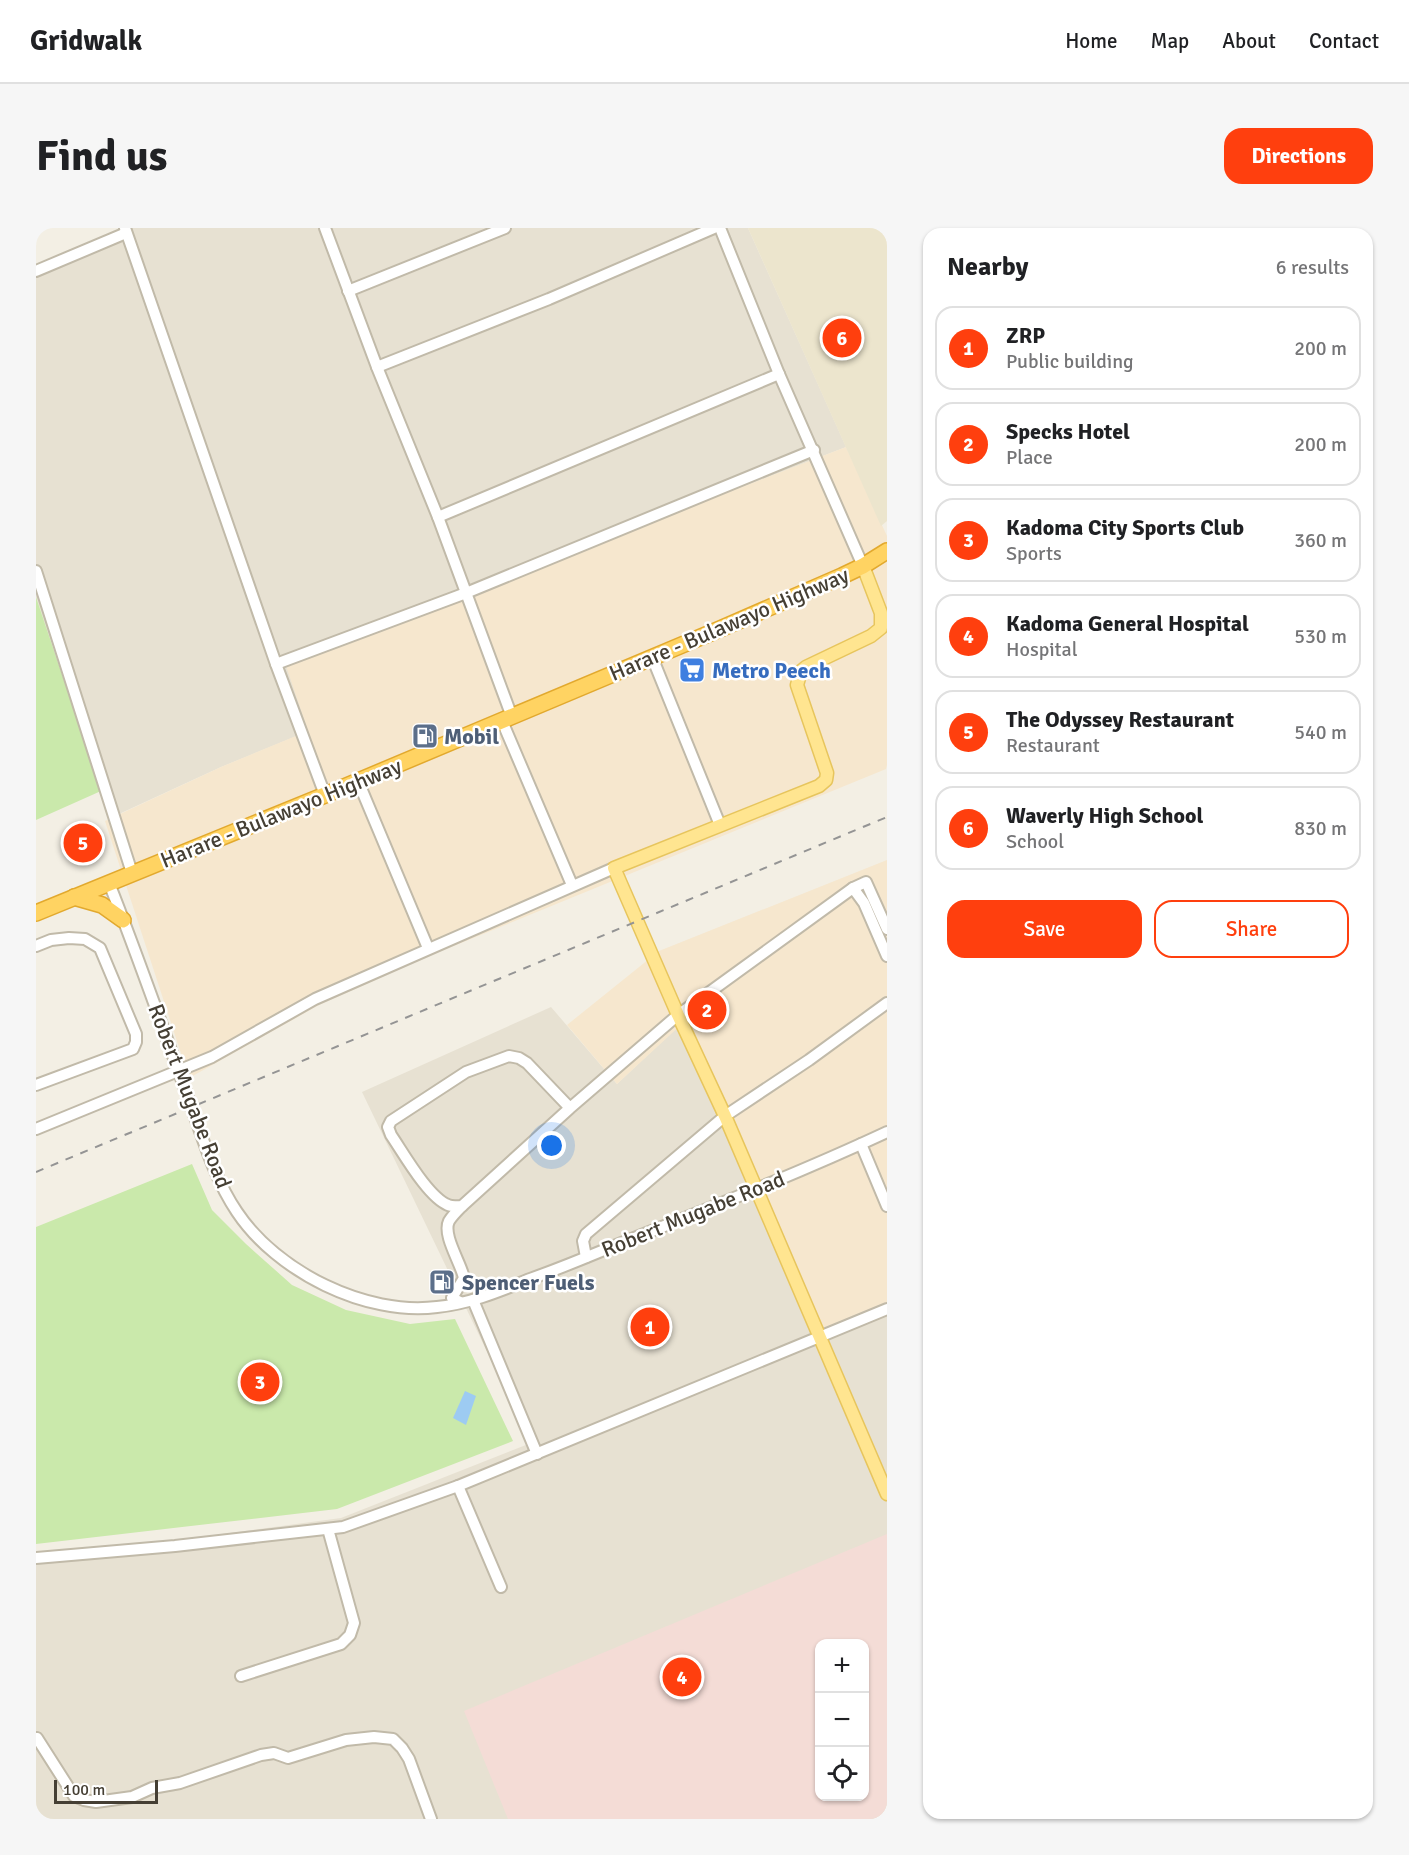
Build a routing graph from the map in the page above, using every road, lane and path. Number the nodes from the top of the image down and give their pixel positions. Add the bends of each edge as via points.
1 (325, 228) edge
2 (505, 228) edge
3 (714, 228) edge
4 (720, 228) edge
5 (125, 231) edge
6 (36, 271) edge
7 (348, 291) junction
8 (377, 367) junction
9 (778, 374) junction
10 (814, 450) junction
11 (438, 518) junction
12 (887, 551) edge
13 (863, 566) junction
14 (36, 571) edge
15 (466, 593) junction
16 (652, 657) junction
17 (276, 664) junction
18 (507, 719) junction
19 (358, 782) junction
20 (325, 795) junction
21 (720, 825) junction
22 (614, 868) junction
23 (132, 873) junction
24 (109, 883) junction
25 (572, 885) junction
26 (854, 888) junction
27 (74, 897) junction
28 (36, 913) edge
29 (123, 920) junction
30 (887, 928) edge
31 (36, 946) edge
32 (428, 948) junction
33 (887, 956) edge
34 (887, 1003) edge
35 (678, 1015) junction
36 (178, 1070) junction
37 (36, 1085) edge
38 (570, 1108) junction
39 (725, 1116) junction
40 (36, 1129) edge
41 (887, 1132) edge
42 (861, 1144) junction
43 (756, 1188) junction
44 (462, 1206) junction
45 (887, 1206) edge
46 (586, 1257) junction
47 (473, 1300) junction
48 (460, 1302) junction
49 (887, 1310) edge
50 (819, 1338) junction
51 (537, 1454) junction
52 (458, 1486) junction
53 (887, 1494) edge
54 (328, 1529) junction
55 (36, 1558) edge
56 (501, 1587) dead end
57 (241, 1676) dead end
58 (36, 1738) edge
59 (431, 1819) edge

1 - 7 street
2 - 7 street
3 - 8 street
4 - 9 street
5 - 6 street
5 - 17 street
7 - 8 street
8 - 11 street
9 - 10 street
9 - 11 street
10 - 13 street
10 - 15 street
11 - 15 street
12 - 13 highway, Harare - Bulawayo Highway
13 - 16 highway, Harare - Bulawayo Highway
13 - 21 main road via 881,613 881,628 806,667 797,685 827,773 826,780
14 - 23 street
15 - 17 street
15 - 18 street
16 - 18 highway, Harare - Bulawayo Highway
16 - 21 street
17 - 20 street
18 - 19 highway, Harare - Bulawayo Highway
18 - 25 street
19 - 20 highway, Harare - Bulawayo Highway
19 - 32 street
20 - 23 highway, Harare - Bulawayo Highway
21 - 22 main road
22 - 25 street
22 - 35 main road
23 - 24 highway, Harare - Bulawayo Highway
24 - 27 highway, Harare - Bulawayo Highway
24 - 29 street, Robert Mugabe Road
25 - 32 street
26 - 30 street via 866,882
26 - 33 street
26 - 35 street
27 - 28 highway, Harare - Bulawayo Highway
27 - 29 highway via 102,905
29 - 36 street, Robert Mugabe Road
31 - 37 street via 69,938 84,939 99,948 136,1042 133,1049
32 - 36 street via 315,999 212,1058
34 - 39 street
35 - 38 street
35 - 39 main road
36 - 40 street
36 - 48 street, Robert Mugabe Road via 222,1186 257,1237 294,1268 363,1300 416,1308
38 - 44 street
38 - 44 street via 527,1063 509,1056 454,1078 391,1121 391,1135 429,1190 442,1202
39 - 43 main road
39 - 46 street via 586,1234
41 - 42 street, Robert Mugabe Road
42 - 43 street, Robert Mugabe Road
42 - 45 street
43 - 46 street, Robert Mugabe Road
43 - 50 main road
44 - 48 street via 447,1228 463,1270 464,1278 452,1298
46 - 47 street, Robert Mugabe Road
47 - 48 street, Robert Mugabe Road
47 - 51 street
49 - 50 street
50 - 51 street
50 - 53 main road
51 - 52 street
52 - 54 street
52 - 56 street
54 - 55 street
54 - 57 street via 353,1630 341,1644
58 - 59 street via 74,1796 96,1802 132,1797 261,1755 274,1753 288,1758 345,1740 393,1739 409,1759

